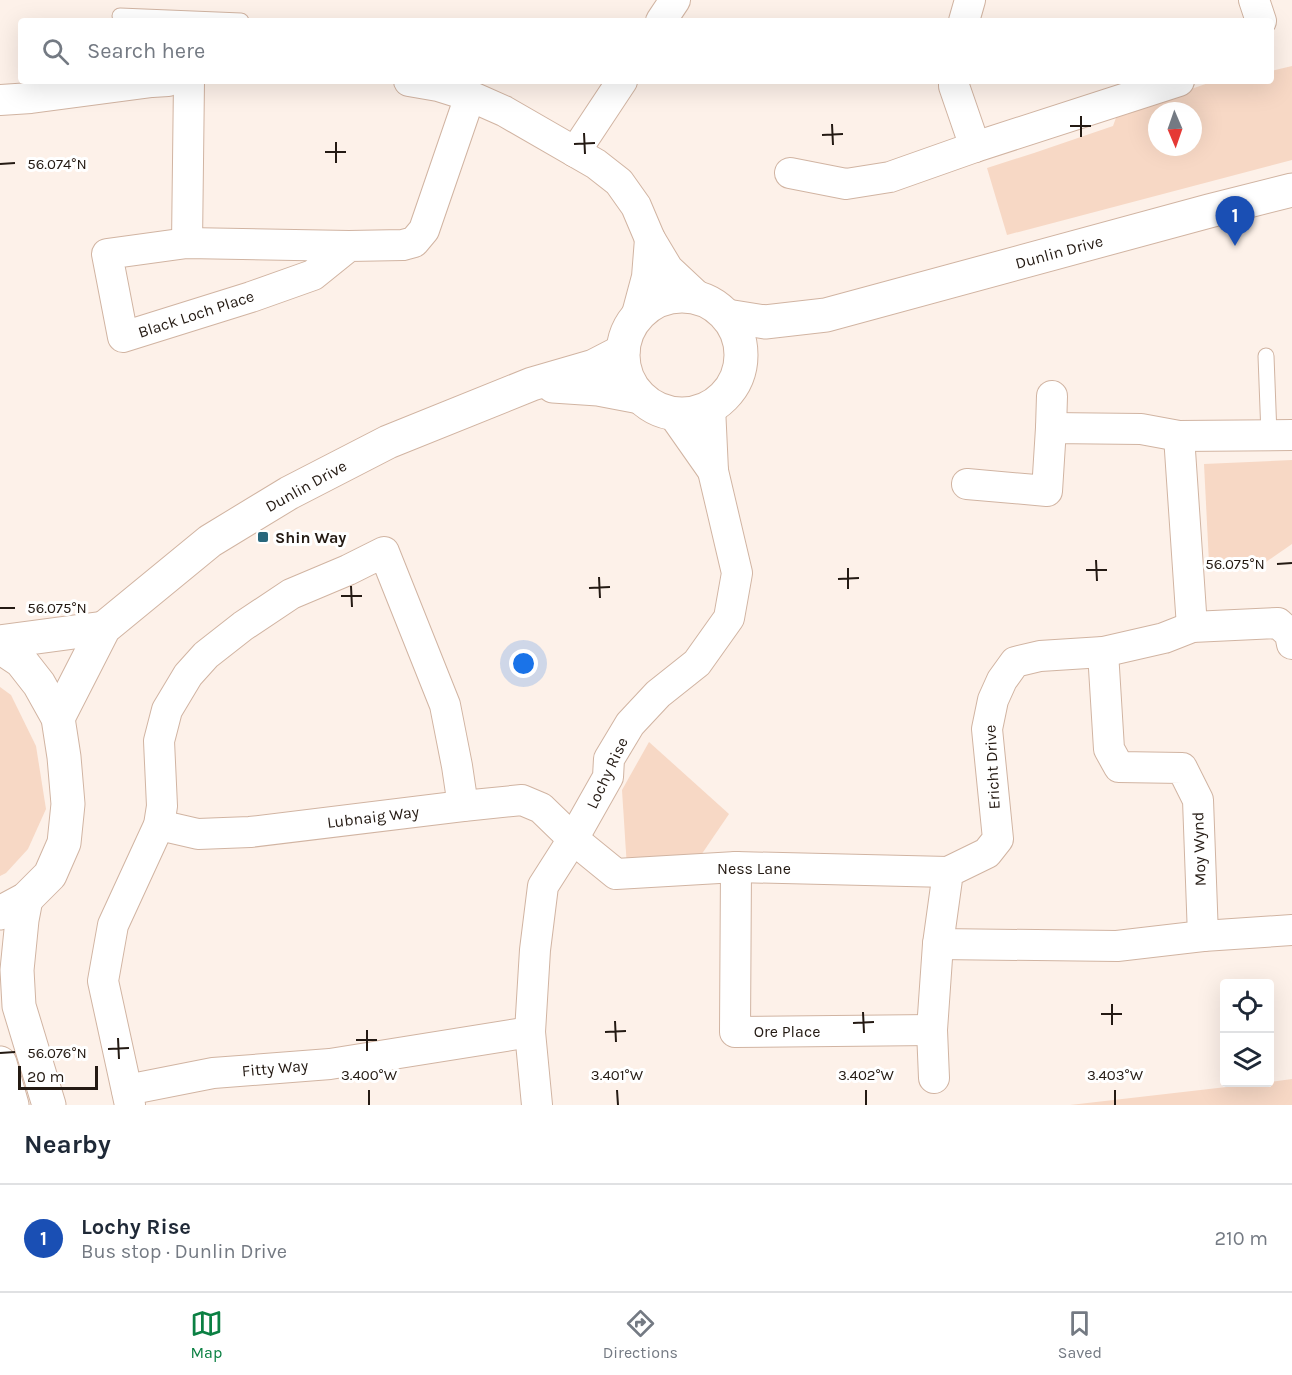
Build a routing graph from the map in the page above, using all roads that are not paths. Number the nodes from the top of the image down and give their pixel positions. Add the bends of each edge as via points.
1 (675, 0) edge
2 (970, 0) edge
3 (1254, 0) edge
4 (120, 16) dead end
5 (162, 18) edge
6 (663, 18) edge
7 (965, 18) edge
8 (1260, 18) edge
9 (137, 84) edge
10 (189, 84) edge
11 (427, 84) edge
12 (620, 84) edge
13 (954, 84) edge
14 (1170, 84) edge
15 (474, 92) junction
16 (0, 100) edge
17 (975, 147) junction
18 (575, 152) junction
19 (790, 173) dead end
20 (1292, 190) edge
21 (650, 239) junction
22 (188, 243) junction
23 (349, 246) junction
24 (699, 298) junction
25 (826, 315) junction
26 (727, 316) junction
27 (636, 318) junction
28 (623, 351) junction
29 (1266, 356) dead end
30 (741, 363) junction
31 (532, 384) junction
32 (1052, 396) dead end
33 (640, 397) junction
34 (710, 408) junction
35 (673, 414) junction
36 (1052, 428) junction
37 (1280, 435) edge
38 (1179, 436) junction
39 (713, 471) junction
40 (967, 484) dead end
41 (1192, 627) junction
42 (104, 628) junction
43 (0, 642) edge
44 (1292, 644) edge
45 (0, 647) edge
46 (1103, 652) junction
47 (58, 718) junction
48 (463, 806) junction
49 (159, 825) junction
50 (573, 839) junction
51 (736, 867) junction
52 (948, 872) junction
53 (13, 906) edge
54 (1292, 930) edge
55 (1203, 936) junction
56 (938, 944) junction
57 (932, 1030) junction
58 (530, 1032) junction
59 (0, 1063) edge
60 (934, 1078) dead end
61 (128, 1098) edge
62 (12, 1105) edge
63 (49, 1105) edge
64 (537, 1105) edge

1 - 6 street
2 - 7 street
3 - 8 street
4 - 5 lane
9 - 16 street
10 - 22 street
11 - 15 street
12 - 18 street
13 - 17 street
14 - 17 street
15 - 18 street
15 - 23 street, Black Loch Place via 420,236 403,245
17 - 19 street via 890,177 846,184
18 - 21 street via 619,182 636,206
20 - 25 street, Dunlin Drive
21 - 24 street via 668,269
21 - 27 street via 647,277
22 - 23 street, Black Loch Place
22 - 23 street, Black Loch Place via 107,254 123,337 313,275
24 - 26 street, Dunlin Drive
24 - 27 street via 666,298
25 - 26 street, Dunlin Drive via 765,322
25 - 30 street, Dunlin Drive
26 - 30 street via 741,346
27 - 28 street
28 - 31 street, Dunlin Drive via 594,366
28 - 33 street via 624,368
29 - 37 lane
30 - 34 street via 736,381
31 - 33 street, Dunlin Drive
31 - 42 street, Dunlin Drive via 388,442 290,493 210,541
32 - 36 street
33 - 35 street, Dunlin Drive
34 - 35 street
34 - 39 street, Lochy Rise
35 - 39 street, Lochy Rise
36 - 38 street via 1141,429
36 - 40 street via 1047,491
37 - 38 street
38 - 41 street
39 - 50 street, Lochy Rise via 737,573 729,618 697,663 658,694 630,724 609,759 608,777
41 - 44 street, Ericht Drive via 1278,623 1290,634
41 - 46 street, Ericht Drive via 1164,638
42 - 43 street
42 - 47 street, Dunlin Drive
45 - 47 street via 21,661
46 - 52 street, Ericht Drive via 1040,656 1015,662 1002,680 987,729 998,839 987,853
46 - 55 street, Moy Wynd via 1109,749 1119,768 1182,768 1198,800
47 - 53 street via 68,804 64,843 50,875
48 - 49 street, Lubnaig Way via 250,832 198,834
48 - 49 street via 445,705 384,552 291,594 206,655 188,675 167,710 159,741
48 - 50 street, Lubnaig Way via 522,800 541,808
49 - 61 street via 113,925 103,981
50 - 51 street, Ness Lane via 616,874
50 - 58 street, Lochy Rise via 543,886
51 - 52 street, Ness Lane
51 - 57 street, Ore Place via 735,1032
52 - 56 street
53 - 63 street via 22,920 17,970 19,1005
54 - 55 street
55 - 56 street via 1118,946
56 - 57 street
57 - 60 street
58 - 61 street, Fitty Way via 330,1064 213,1073
58 - 64 street, Lochy Rise
59 - 62 street

